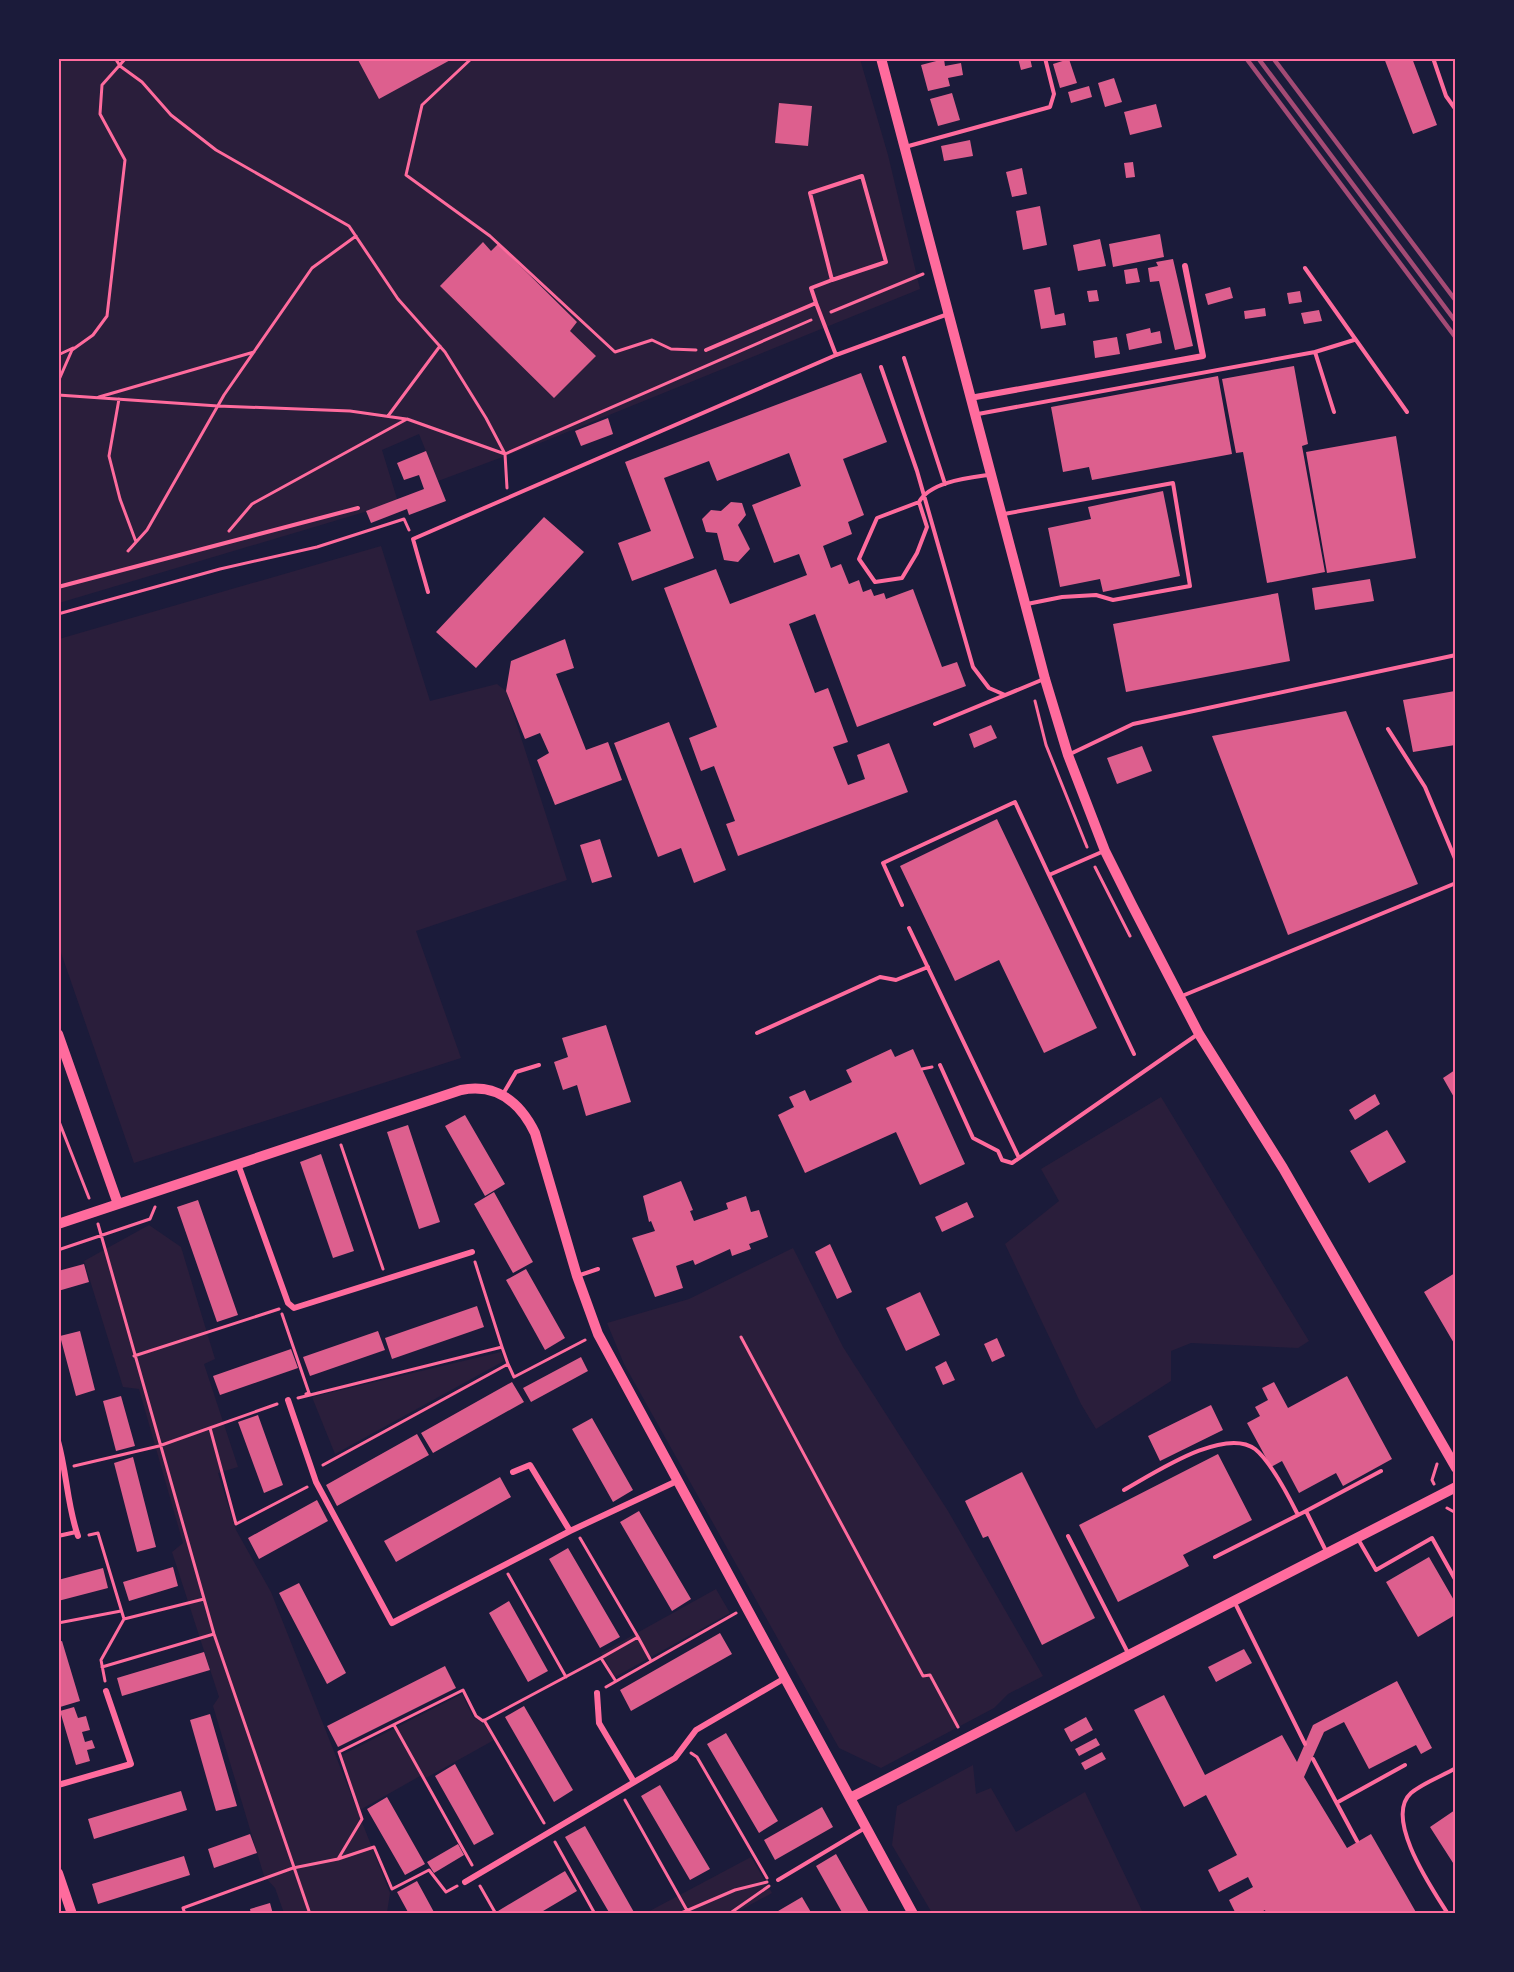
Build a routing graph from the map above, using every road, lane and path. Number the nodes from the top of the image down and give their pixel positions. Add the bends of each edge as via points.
1 (115, 58) edge
2 (125, 58) edge
3 (472, 58) edge
4 (881, 58) edge
5 (1045, 58) edge
6 (1433, 58) edge
7 (120, 66) junction
8 (1455, 110) edge
9 (905, 147) junction
10 (356, 236) junction
11 (1185, 266) dead end
12 (1305, 268) dead end
13 (923, 274) dead end
14 (832, 280) junction
15 (816, 303) junction
16 (949, 314) junction
17 (819, 317) junction
18 (1354, 340) junction
19 (81, 344) junction
20 (440, 346) junction
21 (706, 350) joint
22 (256, 351) junction
23 (1315, 352) junction
24 (58, 355) edge
25 (836, 355) junction
26 (904, 358) dead end
27 (881, 367) dead end
28 (58, 382) edge
29 (58, 395) edge
30 (98, 398) junction
31 (970, 398) junction
32 (118, 399) junction
33 (218, 406) junction
34 (1334, 412) dead end
35 (1407, 412) dead end
36 (974, 414) junction
37 (388, 416) junction
38 (407, 419) junction
39 (505, 454) junction
40 (992, 474) junction
41 (945, 484) junction
42 (924, 494) junction
43 (507, 498) junction
44 (919, 502) junction
45 (358, 508) dead end
46 (1002, 514) junction
47 (413, 539) junction
48 (136, 542) junction
49 (215, 546) junction
50 (128, 551) dead end
51 (58, 587) edge
52 (428, 592) dead end
53 (1027, 604) junction
54 (58, 614) edge
55 (1455, 655) edge
56 (1045, 679) junction
57 (1005, 695) junction
58 (935, 724) dead end
59 (1388, 729) dead end
60 (1068, 755) junction
61 (1105, 851) junction
62 (1455, 861) edge
63 (1049, 875) junction
64 (1455, 883) edge
65 (902, 905) dead end
66 (909, 928) dead end
67 (928, 967) junction
68 (1180, 997) junction
69 (757, 1033) dead end
70 (58, 1034) edge
71 (1199, 1034) junction
72 (62, 1054) edge
73 (1134, 1054) dead end
74 (539, 1065) dead end
75 (940, 1065) dead end
76 (503, 1095) junction
77 (58, 1119) edge
78 (337, 1132) junction
79 (1019, 1158) junction
80 (238, 1164) junction
81 (163, 1189) junction
82 (118, 1204) junction
83 (94, 1211) junction
84 (58, 1224) edge
85 (101, 1236) junction
86 (58, 1250) edge
87 (472, 1252) joint
88 (598, 1269) dead end
89 (577, 1276) junction
90 (387, 1279) junction
91 (288, 1303) junction
92 (280, 1308) junction
93 (598, 1334) junction
94 (741, 1337) dead end
95 (502, 1347) dead end
96 (134, 1356) junction
97 (288, 1400) joint
98 (210, 1428) dead end
99 (58, 1441) edge
100 (1455, 1468) edge
101 (312, 1471) junction
102 (513, 1472) dead end
103 (1381, 1472) dead end
104 (677, 1481) junction
105 (316, 1482) junction
106 (1455, 1486) edge
107 (1124, 1490) dead end
108 (66, 1492) junction
109 (58, 1494) edge
110 (1447, 1508) dead end
111 (1306, 1511) junction
112 (1455, 1513) edge
113 (1298, 1515) junction
114 (573, 1530) junction
115 (77, 1534) junction
116 (58, 1536) edge
117 (1068, 1536) dead end
118 (1358, 1539) junction
119 (1328, 1554) junction
120 (1215, 1557) dead end
121 (504, 1566) junction
122 (1455, 1581) edge
123 (204, 1599) junction
124 (1234, 1599) junction
125 (746, 1608) junction
126 (121, 1611) junction
127 (124, 1619) junction
128 (58, 1623) edge
129 (214, 1634) junction
130 (638, 1637) junction
131 (1128, 1654) junction
132 (602, 1658) junction
133 (650, 1659) junction
134 (102, 1667) junction
135 (566, 1677) junction
136 (785, 1678) junction
137 (615, 1680) junction
138 (106, 1691) joint
139 (597, 1693) joint
140 (484, 1720) junction
141 (394, 1725) junction
142 (965, 1739) junction
143 (1305, 1744) dead end
144 (682, 1748) junction
145 (1313, 1759) dead end
146 (1405, 1765) dead end
147 (1455, 1768) edge
148 (634, 1782) junction
149 (58, 1785) edge
150 (620, 1792) junction
151 (850, 1798) junction
152 (1338, 1802) junction
153 (866, 1827) junction
154 (550, 1832) junction
155 (1357, 1841) dead end
156 (338, 1859) junction
157 (293, 1869) junction
158 (58, 1873) edge
159 (476, 1875) junction
160 (778, 1880) joint
161 (465, 1882) joint
162 (687, 1909) junction
163 (72, 1914) edge
164 (185, 1914) edge
165 (310, 1914) edge
166 (496, 1914) edge
167 (595, 1914) edge
168 (679, 1914) edge
169 (689, 1914) edge
170 (729, 1914) edge
171 (913, 1914) edge
172 (1448, 1914) edge

1 - 7 path
2 - 7 path
3 - 21 path via 422,105 406,175 490,236 615,352 652,340 671,349
4 - 9 street
5 - 9 lane via 1054,94 1050,107
6 - 8 lane
7 - 10 path via 142,82 171,115 216,150 349,226
7 - 19 path via 102,85 100,114 125,160 107,316
9 - 16 street
10 - 20 path via 398,299
10 - 22 path via 312,268
11 - 31 street via 1203,356
12 - 18 lane
13 - 17 path
14 - 14 lane via 810,193 862,176 886,262
14 - 15 lane via 811,288
15 - 17 lane
15 - 21 lane
16 - 25 lane
16 - 31 street
17 - 25 lane
17 - 39 path
18 - 23 lane
18 - 35 lane
19 - 24 path
19 - 28 path via 72,350
20 - 37 path
20 - 39 path
22 - 30 path
22 - 33 path
23 - 34 lane
23 - 36 lane
25 - 43 lane
26 - 41 lane
27 - 42 lane
29 - 30 path
30 - 32 path
31 - 36 street
32 - 33 path
32 - 48 path via 109,456
33 - 37 path
33 - 48 path via 147,530
36 - 40 street
37 - 38 path
38 - 39 path
38 - 49 path via 252,504
39 - 43 path
40 - 41 lane
40 - 46 street
41 - 42 lane
42 - 44 lane
42 - 57 lane via 973,667 989,688
43 - 47 lane
44 - 44 lane via 927,527 917,553 902,578 875,582 859,559 878,518
45 - 49 lane
46 - 53 street
46 - 53 lane via 1173,483 1190,586 1113,600 1096,595
47 - 52 lane
47 - 54 path via 404,519 317,547
48 - 50 path
49 - 51 lane
53 - 56 street
55 - 60 lane via 1133,724
56 - 57 lane
56 - 60 street
57 - 58 lane
59 - 62 lane via 1425,787
60 - 61 street
61 - 63 lane
61 - 68 street
63 - 65 lane via 1015,802 883,863
63 - 73 lane
64 - 68 lane
66 - 67 lane
67 - 69 lane via 896,980 880,977
67 - 79 lane
68 - 71 street
70 - 72 street
71 - 79 lane
71 - 100 street via 1283,1168
72 - 82 street
74 - 76 lane via 516,1072
75 - 79 lane via 973,1138 998,1151 1002,1160 1012,1163
76 - 78 street via 477,1087 461,1090
76 - 89 street via 527,1116 535,1133
77 - 83 path
78 - 80 street
78 - 90 path
80 - 81 street
80 - 91 street
81 - 82 street
81 - 85 path via 150,1220
82 - 83 street
83 - 84 street
83 - 85 path
85 - 86 path
85 - 96 path
87 - 90 street
87 - 95 path
88 - 89 lane
89 - 93 street
90 - 91 street via 294,1308
91 - 92 path
92 - 96 path
92 - 97 path via 309,1393
93 - 101 path via 514,1377 508,1364
93 - 104 street
94 - 142 path via 923,1676 930,1675
96 - 123 path
97 - 101 street
98 - 105 path via 236,1524
99 - 108 street via 66,1468
101 - 105 street
102 - 114 street via 530,1465
103 - 111 lane
104 - 114 street
104 - 125 street
105 - 121 street via 392,1623
106 - 118 street
107 - 113 lane via 1215,1444 1236,1442 1250,1446 1262,1456
108 - 109 street
108 - 115 street
110 - 112 path
111 - 113 lane
111 - 119 lane
113 - 120 lane
114 - 121 street
114 - 130 path
115 - 116 lane
115 - 126 path via 98,1533
117 - 131 lane
118 - 119 street
118 - 122 lane via 1376,1570 1432,1538
119 - 124 street
121 - 135 path
123 - 127 path
123 - 129 path
124 - 131 street
124 - 143 lane
125 - 133 path
125 - 136 street
126 - 127 path
126 - 128 path
127 - 134 path via 100,1660
129 - 134 path
129 - 157 path
130 - 132 path
130 - 133 path
131 - 142 street
132 - 135 path
132 - 137 path
133 - 137 path
134 - 138 path
135 - 140 path
136 - 144 street via 696,1730
136 - 151 street
137 - 139 path
138 - 149 street via 131,1764
139 - 148 street via 599,1723
140 - 141 path via 476,1716 463,1690
140 - 154 path
141 - 156 path via 339,1752 362,1819
141 - 159 path
142 - 151 street
144 - 148 street via 675,1758
144 - 162 path via 697,1757 769,1882 735,1890
145 - 152 lane
146 - 152 lane
147 - 172 lane via 1411,1794 1402,1815 1414,1858
148 - 150 street
150 - 154 street
150 - 162 path
151 - 153 street
152 - 155 lane
153 - 160 lane
153 - 171 street
154 - 159 street
154 - 167 path
156 - 157 path
156 - 161 path via 374,1846 392,1889 429,1870 446,1892
157 - 164 path via 183,1908
157 - 165 path
158 - 163 street
159 - 161 street
159 - 166 path
160 - 170 path
162 - 168 path
162 - 169 path

